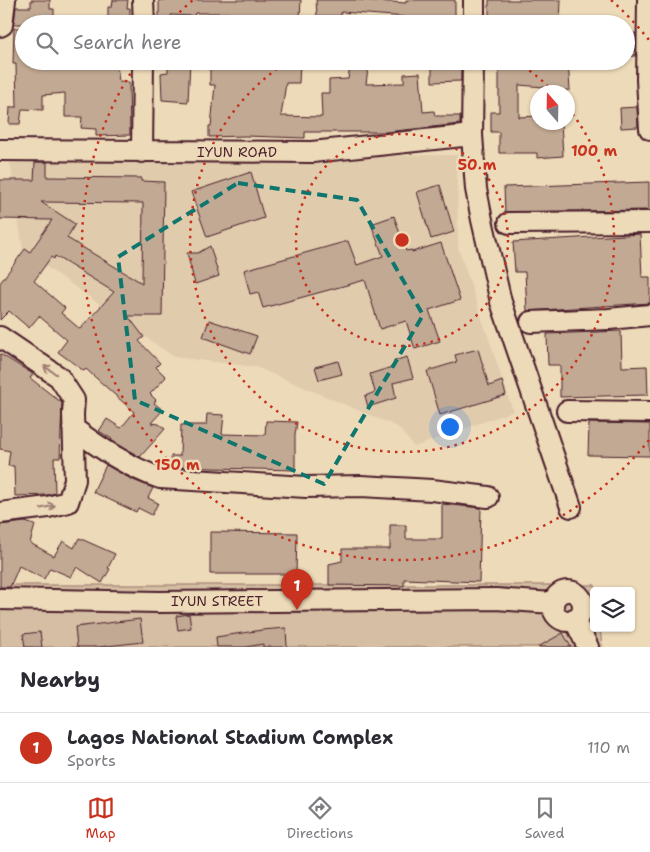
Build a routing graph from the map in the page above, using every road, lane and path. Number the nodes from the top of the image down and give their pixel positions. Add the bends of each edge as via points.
1 (5, 0) edge
2 (143, 0) edge
3 (474, 0) edge
4 (648, 0) edge
5 (144, 15) edge
6 (474, 15) edge
7 (0, 26) edge
8 (143, 70) edge
9 (473, 70) edge
10 (650, 129) edge
11 (472, 135) junction
12 (0, 150) edge
13 (142, 152) junction
14 (650, 222) edge
15 (509, 223) dead end
16 (650, 315) edge
17 (531, 322) dead end
18 (0, 336) edge
19 (567, 411) dead end
20 (650, 412) edge
21 (73, 428) junction
22 (488, 497) dead end
23 (571, 507) dead end
24 (0, 512) edge
25 (0, 599) edge
26 (588, 647) edge

1 - 7 street
2 - 5 street
3 - 6 street
4 - 10 street
8 - 13 street
9 - 11 street
11 - 13 street, IYUN ROAD via 312,152
11 - 23 street via 478,197 501,302
12 - 13 street, IYUN ROAD
14 - 15 street
16 - 17 street
21 -> 18 street via 74,400 59,377
19 - 20 street
21 - 22 street via 139,470 160,478 306,487 432,490
24 -> 21 street via 68,502 75,480
25 - 26 street, IYUN STREET via 169,602 496,599 553,603 566,591 575,593 582,604 581,613 574,619

